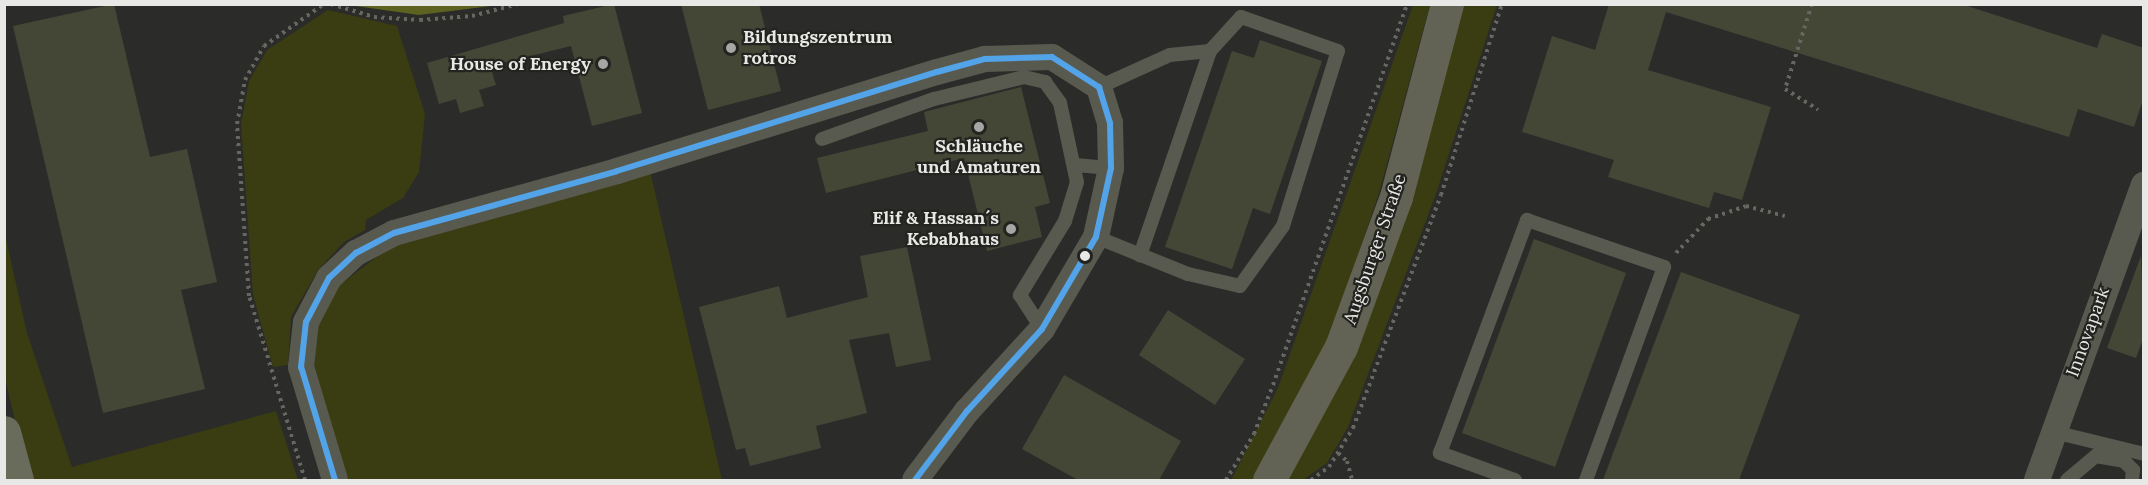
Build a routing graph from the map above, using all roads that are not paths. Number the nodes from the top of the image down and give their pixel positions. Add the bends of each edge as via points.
1 (1447, 4) edge
2 (1210, 51) junction
3 (1099, 87) junction
4 (822, 139) dead end
5 (1075, 165) junction
6 (1111, 168) junction
7 (2144, 185) edge
8 (1096, 237) junction
9 (1140, 255) junction
10 (1042, 329) junction
11 (4, 432) edge
12 (2054, 432) junction
13 (2144, 454) edge
14 (17, 480) edge
15 (335, 480) edge
16 (915, 480) edge
17 (1269, 480) edge
18 (1515, 480) edge
19 (1586, 480) edge
20 (2037, 480) edge
21 (2067, 480) edge
22 (2132, 480) edge

1 - 17 main road, Augsburger Straße via 1396,196 1341,347
2 - 3 lane via 1170,55
2 - 9 lane
2 - 9 lane via 1241,17 1338,51 1283,226 1240,286 1188,274
3 - 6 street via 1110,123
3 - 15 street via 1052,57 985,59 394,233 356,253 328,278 306,322 301,367
4 - 5 lane via 934,99 1024,77 1045,82 1060,103
5 - 6 lane
5 - 10 lane via 1077,182 1065,221 1020,294
6 - 8 street
7 - 12 street, Innovapark
8 - 9 lane
8 - 10 street
10 - 16 street via 967,411
11 - 14 main road
12 - 13 lane
12 - 20 street, Innovapark
18 - 19 lane via 1440,453 1527,220 1664,267
21 - 22 lane via 2096,456 2124,461 2133,470

